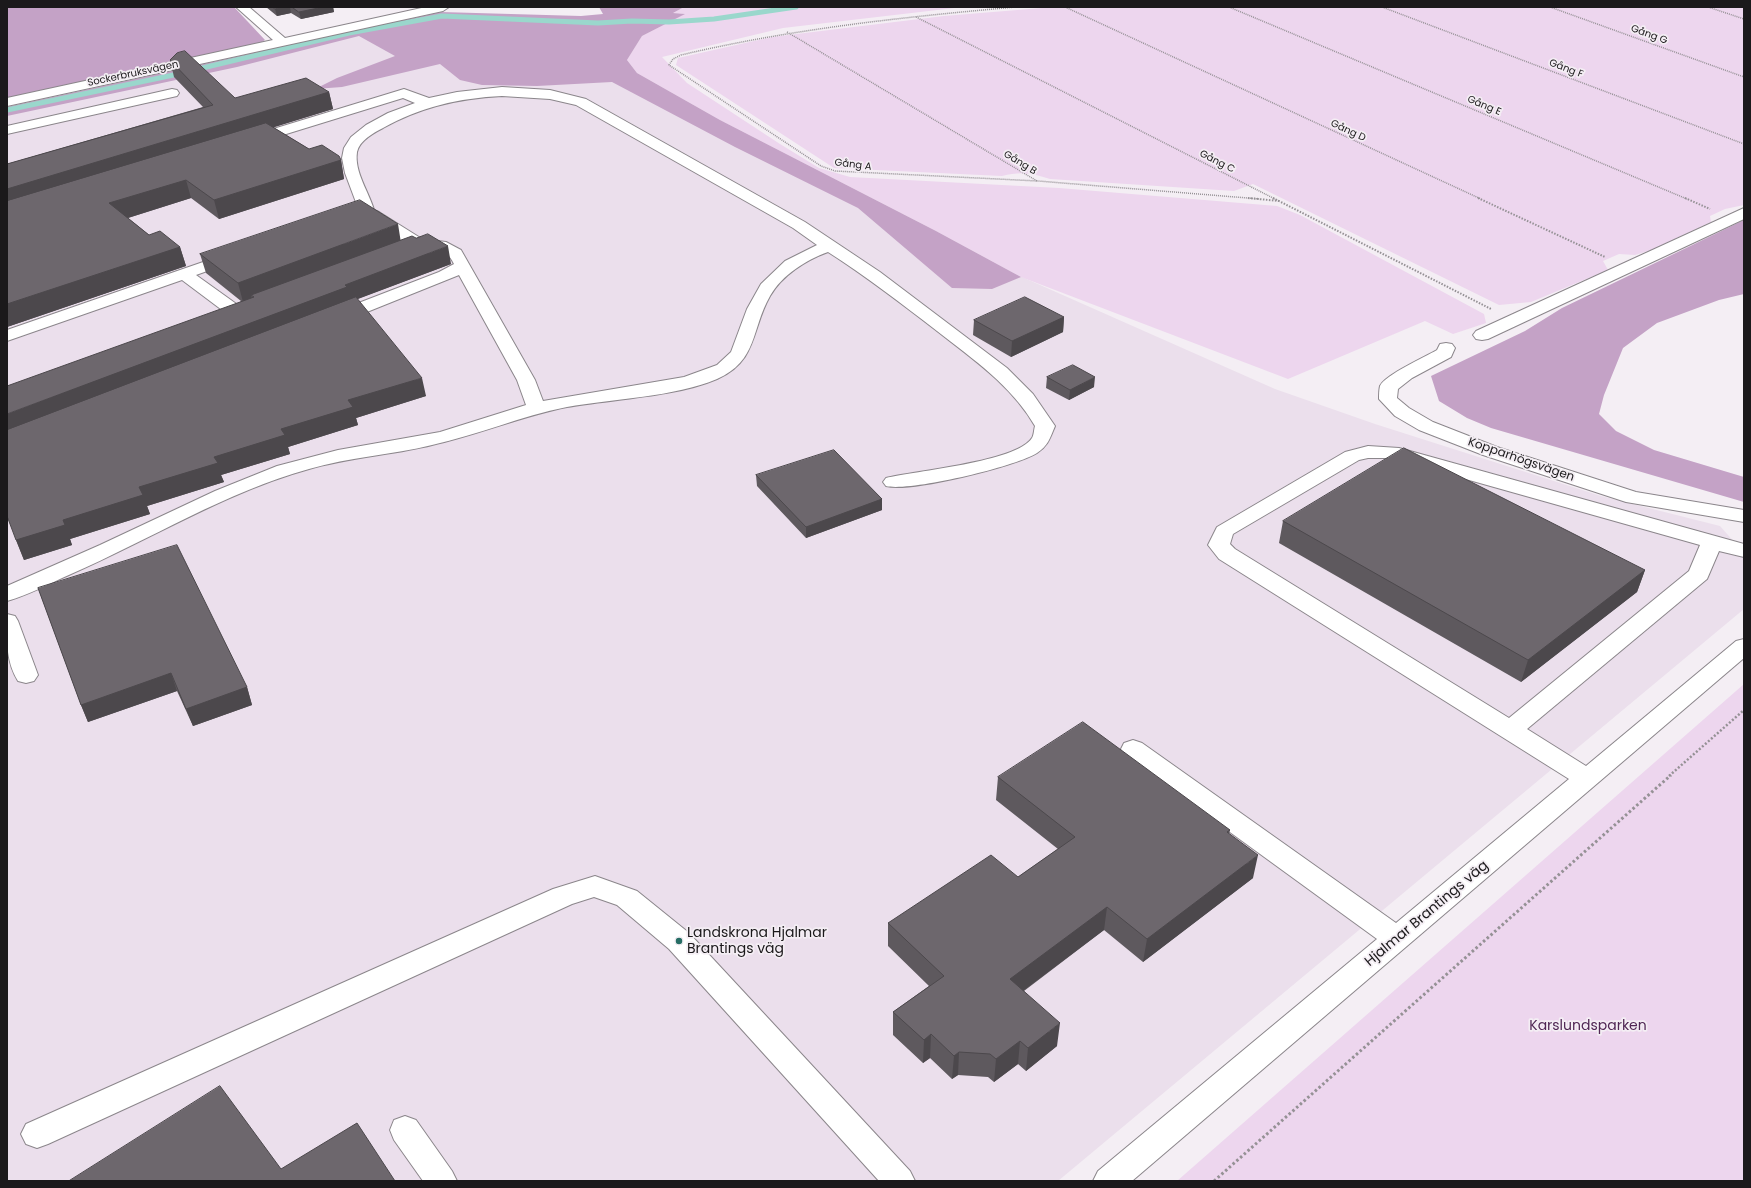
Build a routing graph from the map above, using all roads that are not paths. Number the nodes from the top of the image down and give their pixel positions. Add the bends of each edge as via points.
1 (242, 7) edge
2 (443, 7) edge
3 (372, 11) dead end
4 (384, 20) junction
5 (283, 42) junction
6 (172, 93) dead end
7 (7, 102) edge
8 (428, 103) junction
9 (7, 130) edge
10 (236, 145) edge
11 (1738, 216) edge
12 (419, 244) junction
13 (830, 246) junction
14 (249, 251) edge
15 (397, 252) edge
16 (463, 266) junction
17 (184, 274) junction
18 (214, 320) edge
19 (319, 324) edge
20 (1482, 335) dead end
21 (7, 336) edge
22 (1446, 348) dead end
23 (536, 408) junction
24 (893, 482) dead end
25 (1744, 516) edge
26 (1712, 541) junction
27 (1744, 551) edge
28 (7, 594) edge
29 (7, 621) edge
30 (1744, 646) edge
31 (26, 675) dead end
32 (1509, 731) junction
33 (1133, 749) dead end
34 (1588, 779) junction
35 (1398, 939) junction
36 (405, 1130) dead end
37 (37, 1134) dead end
38 (441, 1181) edge
39 (899, 1181) edge
40 (1109, 1181) edge

1 - 5 street
2 - 4 street, Sockerbruksvägen
3 - 4 street
4 - 5 street, Sockerbruksvägen
5 - 7 street, Sockerbruksvägen
6 - 9 street
8 - 10 street via 404,93
8 - 12 street via 391,116 360,136 350,152 359,212
8 - 13 street via 464,95 510,92 545,94 580,102 792,221
11 - 20 street
12 - 15 street
12 - 16 street via 440,244 459,255
13 - 23 street via 798,259 779,275 762,297 749,326 743,349 733,364 712,375 680,384
13 - 24 street via 861,266 970,348 1014,386 1038,411 1045,426 1040,441 1022,453 970,469
14 - 17 street
16 - 19 street via 445,276
16 - 23 street via 526,380
17 - 18 street via 243,310
17 - 21 street
22 - 25 street, Kopparhögsvägen via 1445,353 1406,374 1389,387 1388,399 1402,412 1426,426 1490,451 1633,498
23 - 28 street via 431,440 336,456 284,470 223,494 122,543
26 - 27 street
26 - 32 street via 1698,574
26 - 32 street via 1392,452 1368,452 1352,456 1224,530 1219,545 1227,554
29 - 31 street
30 - 34 street, Hjalmar Brantings väg
32 - 34 street
33 - 35 street
34 - 35 street, Hjalmar Brantings väg
35 - 40 street, Hjalmar Brantings väg
36 - 38 street
37 - 39 street via 562,896 595,886 627,898 679,941

